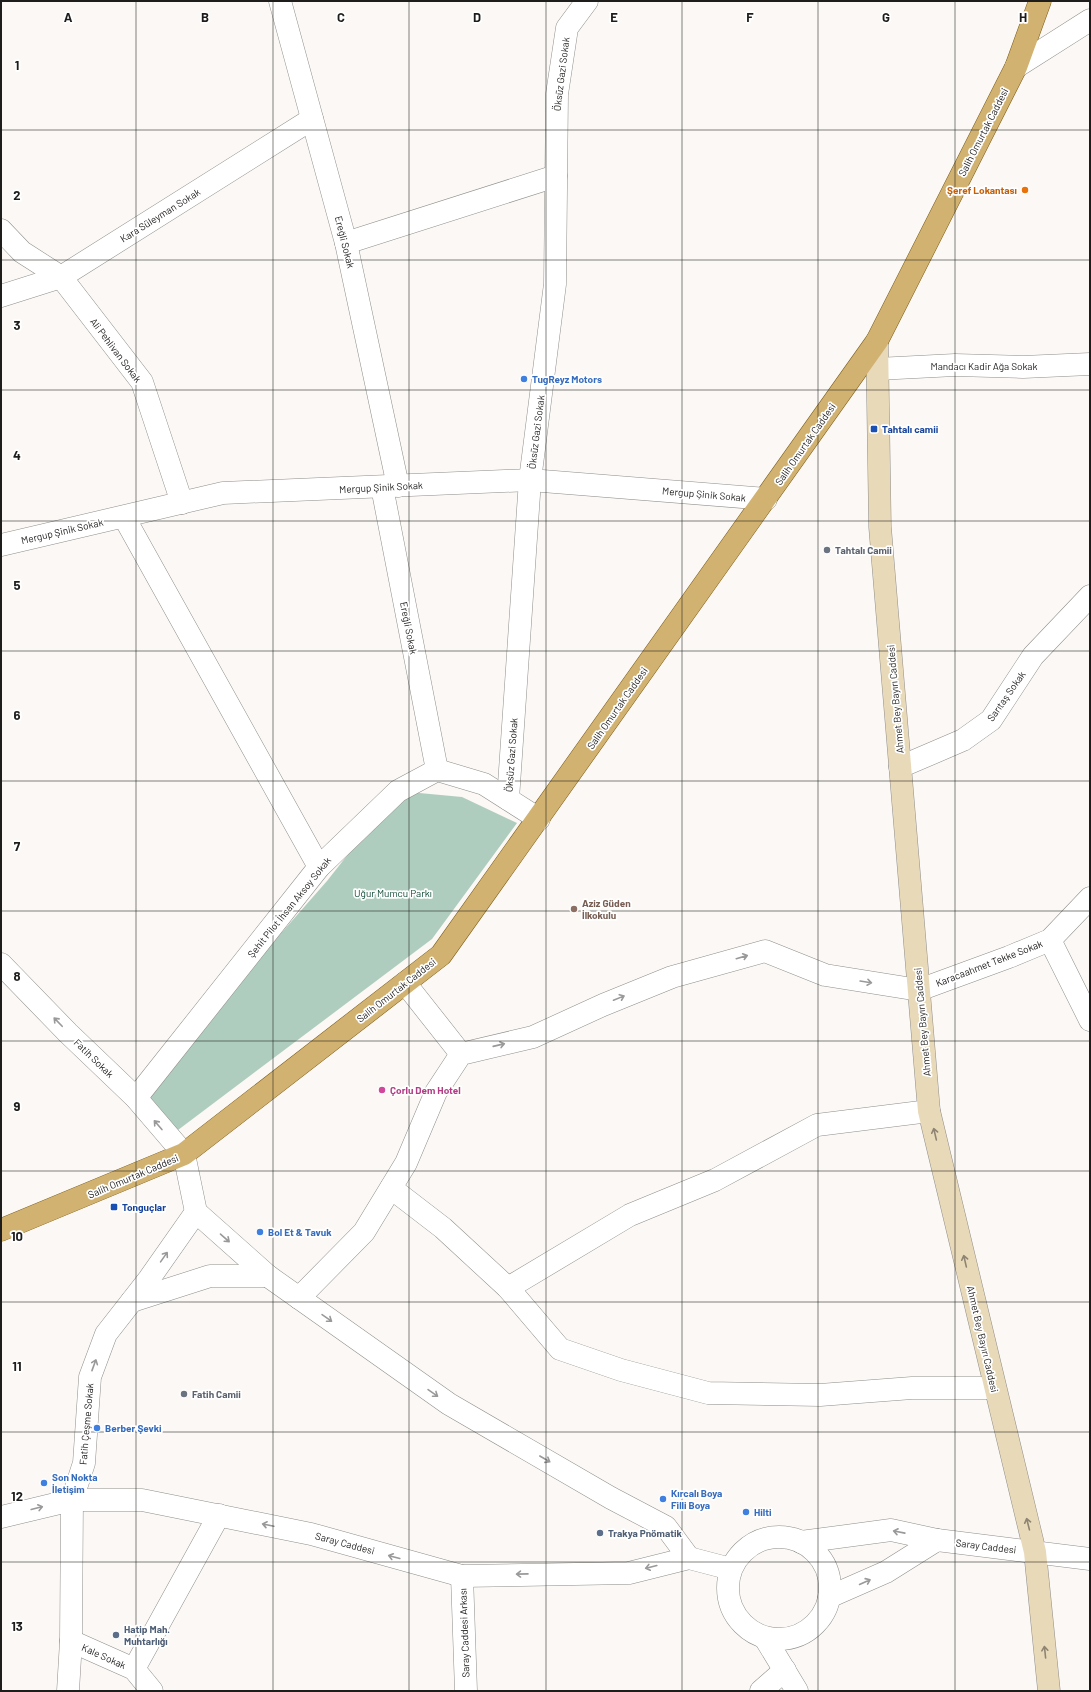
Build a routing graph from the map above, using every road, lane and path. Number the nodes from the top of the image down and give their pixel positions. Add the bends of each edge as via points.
1 (280, 1) edge
2 (587, 1) edge
3 (1039, 1) edge
4 (1090, 20) edge
5 (1016, 67) junction
6 (312, 119) junction
7 (556, 176) junction
8 (1, 230) edge
9 (346, 243) junction
10 (61, 277) junction
11 (1, 296) edge
12 (877, 341) junction
13 (1090, 364) edge
14 (877, 369) junction
15 (530, 480) junction
16 (390, 486) junction
17 (766, 499) junction
18 (182, 503) junction
19 (124, 517) junction
20 (1, 545) edge
21 (1090, 596) edge
22 (900, 767) junction
23 (437, 770) junction
24 (508, 799) junction
25 (539, 819) junction
26 (319, 867) junction
27 (1090, 898) edge
28 (1050, 940) junction
29 (1, 964) edge
30 (405, 983) junction
31 (919, 990) junction
32 (1090, 1020) edge
33 (461, 1054) junction
34 (136, 1098) junction
35 (929, 1111) junction
36 (184, 1154) junction
37 (391, 1188) junction
38 (196, 1212) junction
39 (1, 1230) edge
40 (268, 1276) junction
41 (508, 1288) junction
42 (299, 1298) junction
43 (132, 1301) junction
44 (995, 1388) junction
45 (72, 1500) junction
46 (219, 1515) junction
47 (1, 1517) edge
48 (937, 1540) junction
49 (801, 1542) junction
50 (1035, 1552) junction
51 (689, 1558) junction
52 (1090, 1559) edge
53 (731, 1569) junction
54 (462, 1576) junction
55 (829, 1597) junction
56 (765, 1638) junction
57 (71, 1642) junction
58 (134, 1669) junction
59 (785, 1670) junction
60 (68, 1691) edge
61 (152, 1691) edge
62 (466, 1691) edge
63 (761, 1691) edge
64 (797, 1691) edge
65 (1049, 1691) edge

1 - 6 street, Ereğli Sokak
2 - 7 street, Öksüz Gazi Sokak via 567,28 557,94
3 - 5 main road, Salih Omurtak Caddesi
4 - 5 street
5 - 12 main road, Salih Omurtak Caddesi
6 - 9 street, Ereğli Sokak
6 - 10 street, Kara Süleyman Sokak
7 - 9 street
7 - 15 street, Öksüz Gazi Sokak via 555,284
8 - 10 street, Ali Pehlivan Sokak via 22,252
9 - 16 street, Ereğli Sokak
10 - 11 street, Kara Süleyman Sokak
10 - 18 street, Ali Pehlivan Sokak via 142,382
12 - 14 main road, Ahmet Bey Bayırı Caddesi
12 - 17 main road, Salih Omurtak Caddesi
13 - 14 street, Mandacı Kadir Ağa Sokak via 1023,367 955,365
14 - 22 main road, Ahmet Bey Bayırı Caddesi via 880,527
15 - 16 street, Mergup Şinik Sokak
15 - 17 street, Mergup Şinik Sokak
15 - 24 street, Öksüz Gazi Sokak
16 - 18 street, Mergup Şinik Sokak via 223,493
16 - 23 street, Ereğli Sokak
17 - 25 main road, Salih Omurtak Caddesi
18 - 19 street, Mergup Şinik Sokak
19 - 20 street, Mergup Şinik Sokak
19 - 26 street
21 - 22 street, Sarıtaş Sokak via 1033,656 991,720 963,740
22 - 31 main road, Ahmet Bey Bayırı Caddesi
23 - 24 street via 484,784
23 - 26 street, Şehit Pilot İhsan Aksoy Sokak via 398,791
24 - 25 street
25 - 30 main road, Salih Omurtak Caddesi via 441,955
26 - 34 street, Şehit Pilot İhsan Aksoy Sokak
27 - 28 street, Karacaahmet Tekke Sokak
28 - 31 street, Karacaahmet Tekke Sokak
28 - 32 street
34 -> 29 street, Fatih Sokak
30 - 33 street
30 - 36 main road, Salih Omurtak Caddesi
33 -> 31 street via 533,1037 672,977 765,951 825,975
31 - 35 main road, Ahmet Bey Bayırı Caddesi
33 - 37 street via 436,1092 406,1164
36 -> 34 street, Fatih Sokak
35 - 41 street via 817,1125 715,1180 630,1215
44 -> 35 main road, Ahmet Bey Bayırı Caddesi
36 - 38 street
36 - 39 main road, Salih Omurtak Caddesi
37 - 41 street via 442,1228
37 - 42 street via 364,1232
38 -> 40 street
43 -> 38 street, Fatih Çeşme Sokak
40 - 42 street
40 - 43 street via 210,1276
41 - 44 street via 560,1349 622,1370 708,1393 820,1395 912,1388
42 -> 51 street via 449,1404 666,1527
45 -> 43 street, Fatih Çeşme Sokak via 84,1463 90,1377 106,1334
50 -> 44 main road, Ahmet Bey Bayırı Caddesi
45 - 46 street, Saray Caddesi via 142,1500
47 -> 45 street, Saray Caddesi
45 - 57 street, Fatih Çeşme Sokak
54 -> 46 street, Saray Caddesi via 311,1534
46 - 58 street
48 -> 49 street, Saray Caddesi via 891,1530
48 - 50 street, Saray Caddesi
55 -> 48 street via 886,1572
49 - 53 street via 785,1537 769,1538 753,1544 740,1554
49 - 55 street via 815,1551 825,1565 830,1580
50 - 52 street, Saray Caddesi
65 -> 50 main road, Ahmet Bey Bayırı Caddesi
51 - 53 street
51 -> 54 street, Saray Caddesi via 629,1573
53 - 56 street via 727,1586 729,1603 736,1619 749,1631
54 - 62 street, Saray Caddesi Arkası
55 - 56 street via 824,1613 814,1626 799,1636 782,1640
56 - 59 street
57 - 58 street, Kale Sokak
57 - 60 street, Fatih Çeşme Sokak
58 - 61 street, Kale Sokak
59 - 63 street
59 - 64 street

